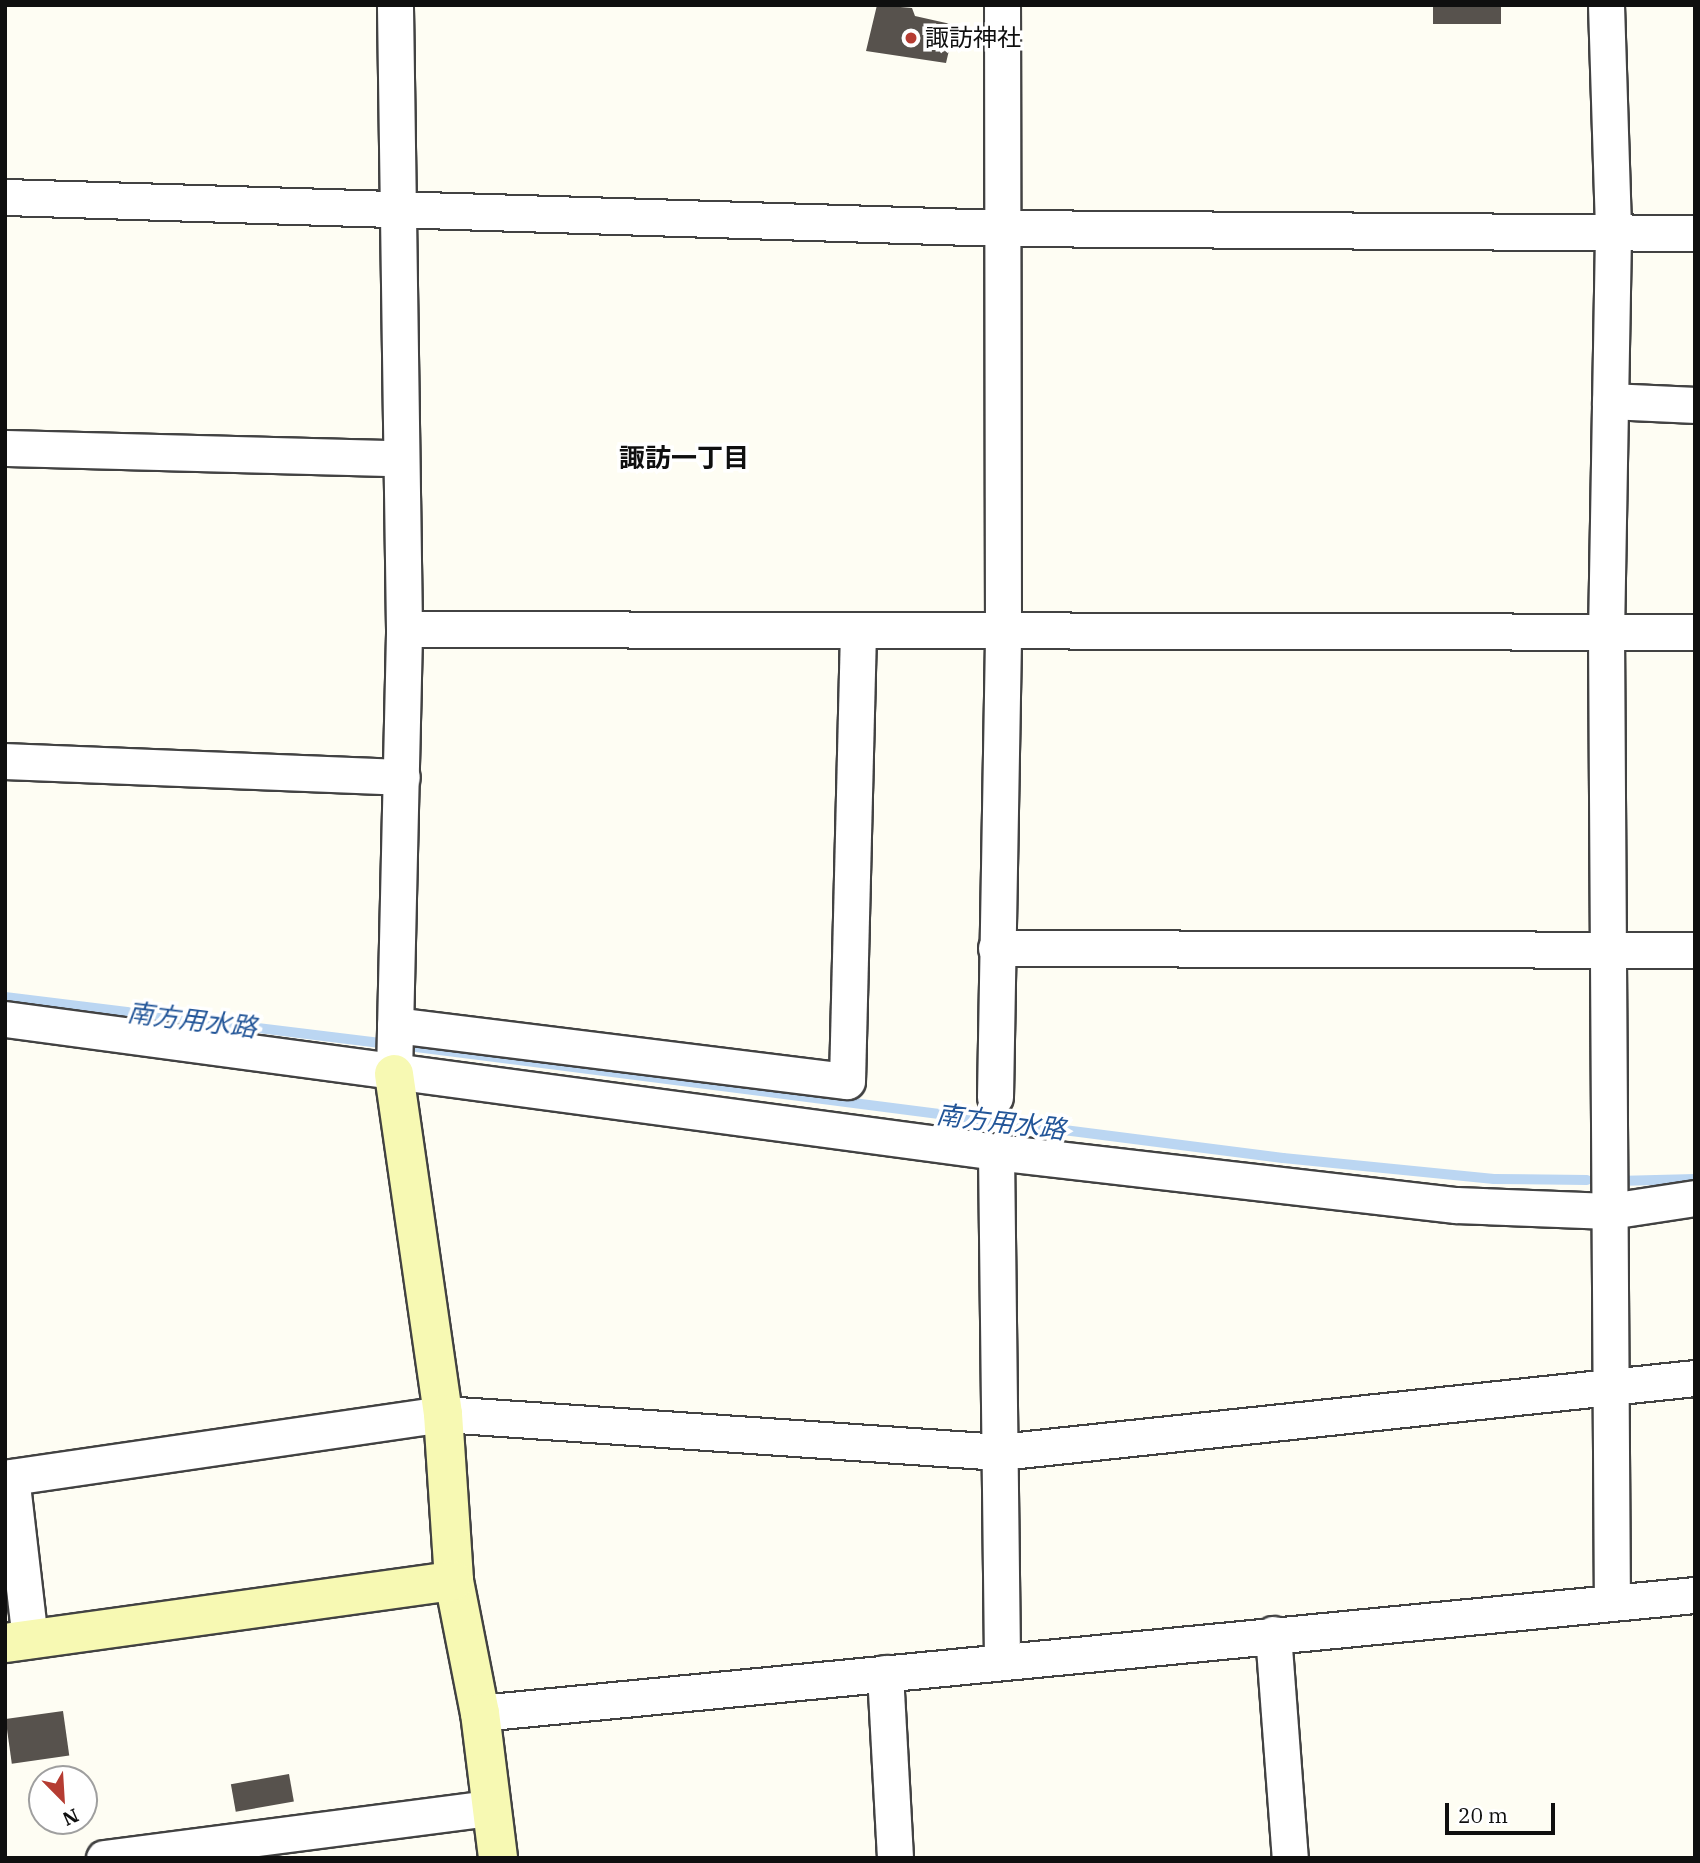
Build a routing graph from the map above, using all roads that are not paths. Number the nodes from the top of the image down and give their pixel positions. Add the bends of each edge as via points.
1 (395, 5) edge
2 (1002, 5) edge
3 (1606, 5) edge
4 (5, 197) edge
5 (397, 210) junction
6 (1002, 228) junction
7 (1695, 233) edge
8 (1613, 234) junction
9 (1610, 401) junction
10 (1695, 405) edge
11 (5, 448) edge
12 (398, 458) junction
13 (404, 629) junction
14 (858, 630) junction
15 (1003, 630) junction
16 (1606, 632) junction
17 (1695, 632) edge
18 (5, 761) edge
19 (402, 777) junction
20 (996, 948) junction
21 (1608, 948) junction
22 (1695, 950) edge
23 (5, 1019) edge
24 (395, 1025) junction
25 (394, 1074) junction
26 (995, 1097) dead end
27 (996, 1152) junction
28 (1695, 1198) edge
29 (1610, 1210) junction
30 (1695, 1378) edge
31 (1611, 1387) junction
32 (443, 1414) junction
33 (1000, 1452) junction
34 (454, 1581) junction
35 (1695, 1595) edge
36 (1612, 1601) junction
37 (1273, 1634) junction
38 (17, 1641) edge
39 (1002, 1661) junction
40 (885, 1673) junction
41 (480, 1713) junction
42 (490, 1808) junction
43 (211, 1849) edge
44 (104, 1858) edge
45 (498, 1858) edge
46 (895, 1858) edge
47 (1290, 1858) edge

1 - 5 street
2 - 6 street
3 - 8 street
4 - 5 street
5 - 6 street
5 - 12 street
6 - 8 street
6 - 15 street
7 - 8 street
8 - 9 street
9 - 10 street
9 - 16 street
11 - 12 street
12 - 13 street
13 - 14 street
13 - 19 street
14 - 15 street
14 - 24 street via 847,1081
15 - 16 street
15 - 20 street
16 - 17 street
16 - 21 street
18 - 19 street
19 - 24 street
20 - 21 street
20 - 26 street
21 - 22 street
21 - 29 street
23 - 25 street
24 - 25 street
25 - 27 street
25 - 32 street
27 - 29 street via 1456,1205
27 - 33 street
28 - 29 street
29 - 31 street
30 - 31 street
31 - 33 street
31 - 36 street
32 - 33 street
32 - 34 street
32 - 38 street via 11,1476
33 - 39 street
34 - 38 street
34 - 41 street
35 - 36 street
36 - 37 street
37 - 39 street
37 - 47 street
39 - 40 street
40 - 41 street
40 - 46 street
41 - 42 street
42 - 43 street
42 - 45 street
43 - 44 street

